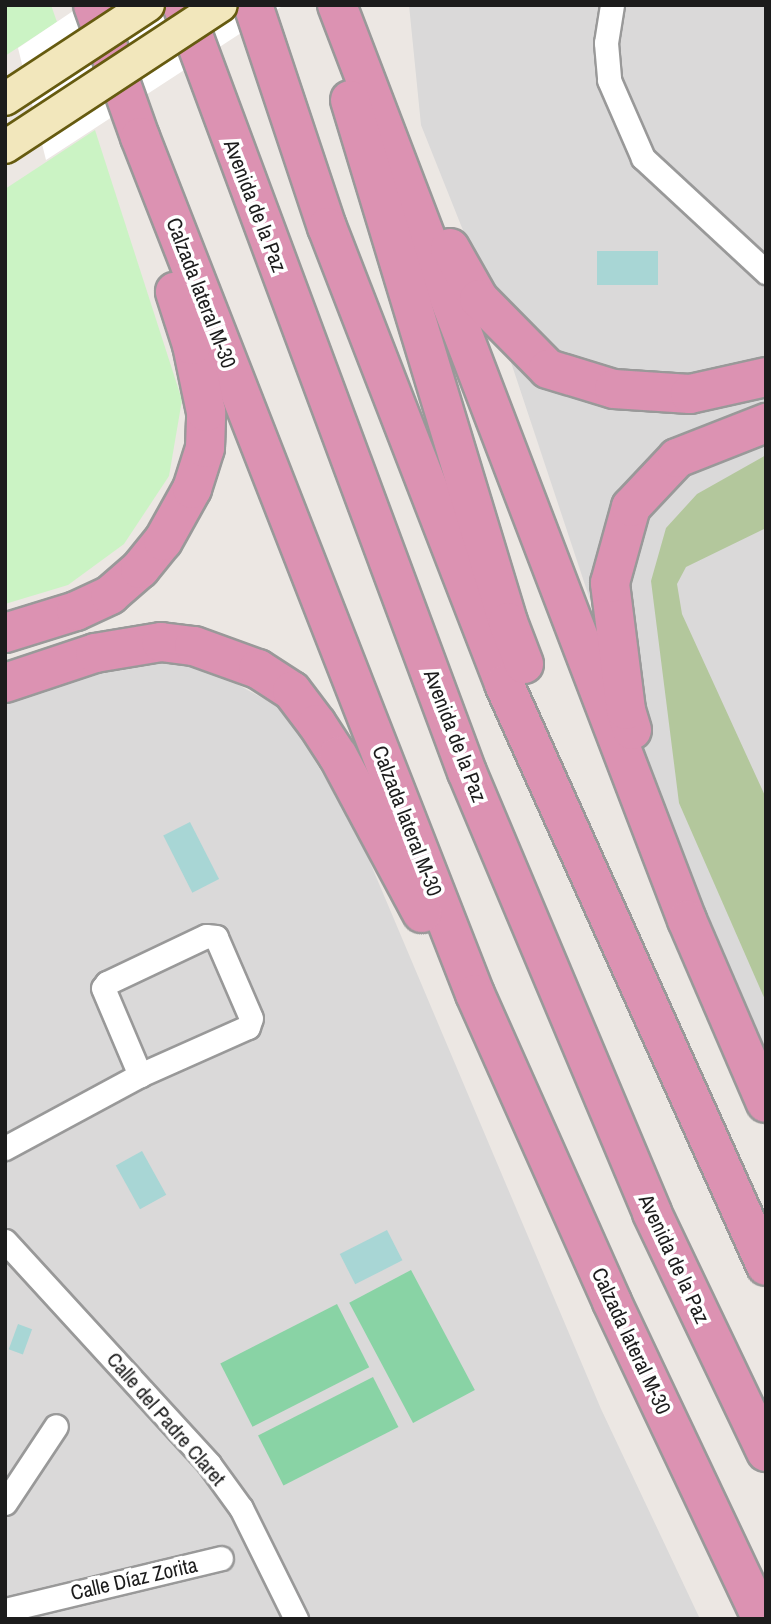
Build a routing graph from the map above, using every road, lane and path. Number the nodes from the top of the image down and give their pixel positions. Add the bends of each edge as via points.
1 (93, 5) edge
2 (148, 5) edge
3 (182, 5) edge
4 (221, 5) edge
5 (253, 5) edge
6 (321, 5) edge
7 (337, 5) edge
8 (612, 5) edge
9 (5, 99) edge
10 (140, 137) junction
11 (391, 143) junction
12 (5, 148) edge
13 (766, 272) edge
14 (766, 377) edge
15 (766, 423) edge
16 (5, 633) edge
17 (5, 683) edge
18 (687, 920) junction
19 (475, 994) junction
20 (675, 1058) junction
21 (141, 1075) junction
22 (766, 1103) edge
23 (5, 1148) edge
24 (5, 1241) edge
25 (766, 1266) edge
26 (56, 1426) dead end
27 (766, 1452) edge
28 (5, 1503) edge
29 (221, 1558) dead end
30 (5, 1610) edge
31 (296, 1619) edge
32 (762, 1619) edge

1 - 10 highway, Calzada lateral M-30
2 - 9 main road, bridge
3 - 27 highway, Avenida de la Paz via 472,785 652,1213
4 - 12 main road, bridge
5 - 20 highway via 327,227 504,684
6 - 20 highway via 508,622
7 - 11 highway
8 - 13 street via 606,43 609,79 643,158
10 - 16 highway via 155,233 192,345 206,412 205,448 192,489 163,541 140,569 76,611
10 - 19 highway, Calzada lateral M-30
11 - 14 highway via 479,299 548,369 614,389 690,394
11 - 18 highway
15 - 18 highway via 677,458 631,507 610,583 626,710
17 - 19 highway via 95,653 161,642 228,656 292,691 338,755 410,895
18 - 22 highway
19 - 32 highway, Calzada lateral M-30 via 612,1302
20 - 25 highway
21 - 21 street via 251,1022 216,937 206,936 107,983 103,989
21 - 23 street
24 - 31 street, Calle del Padre Claret via 209,1464 252,1530
26 - 28 street
29 - 30 street, Calle Díaz Zorita

